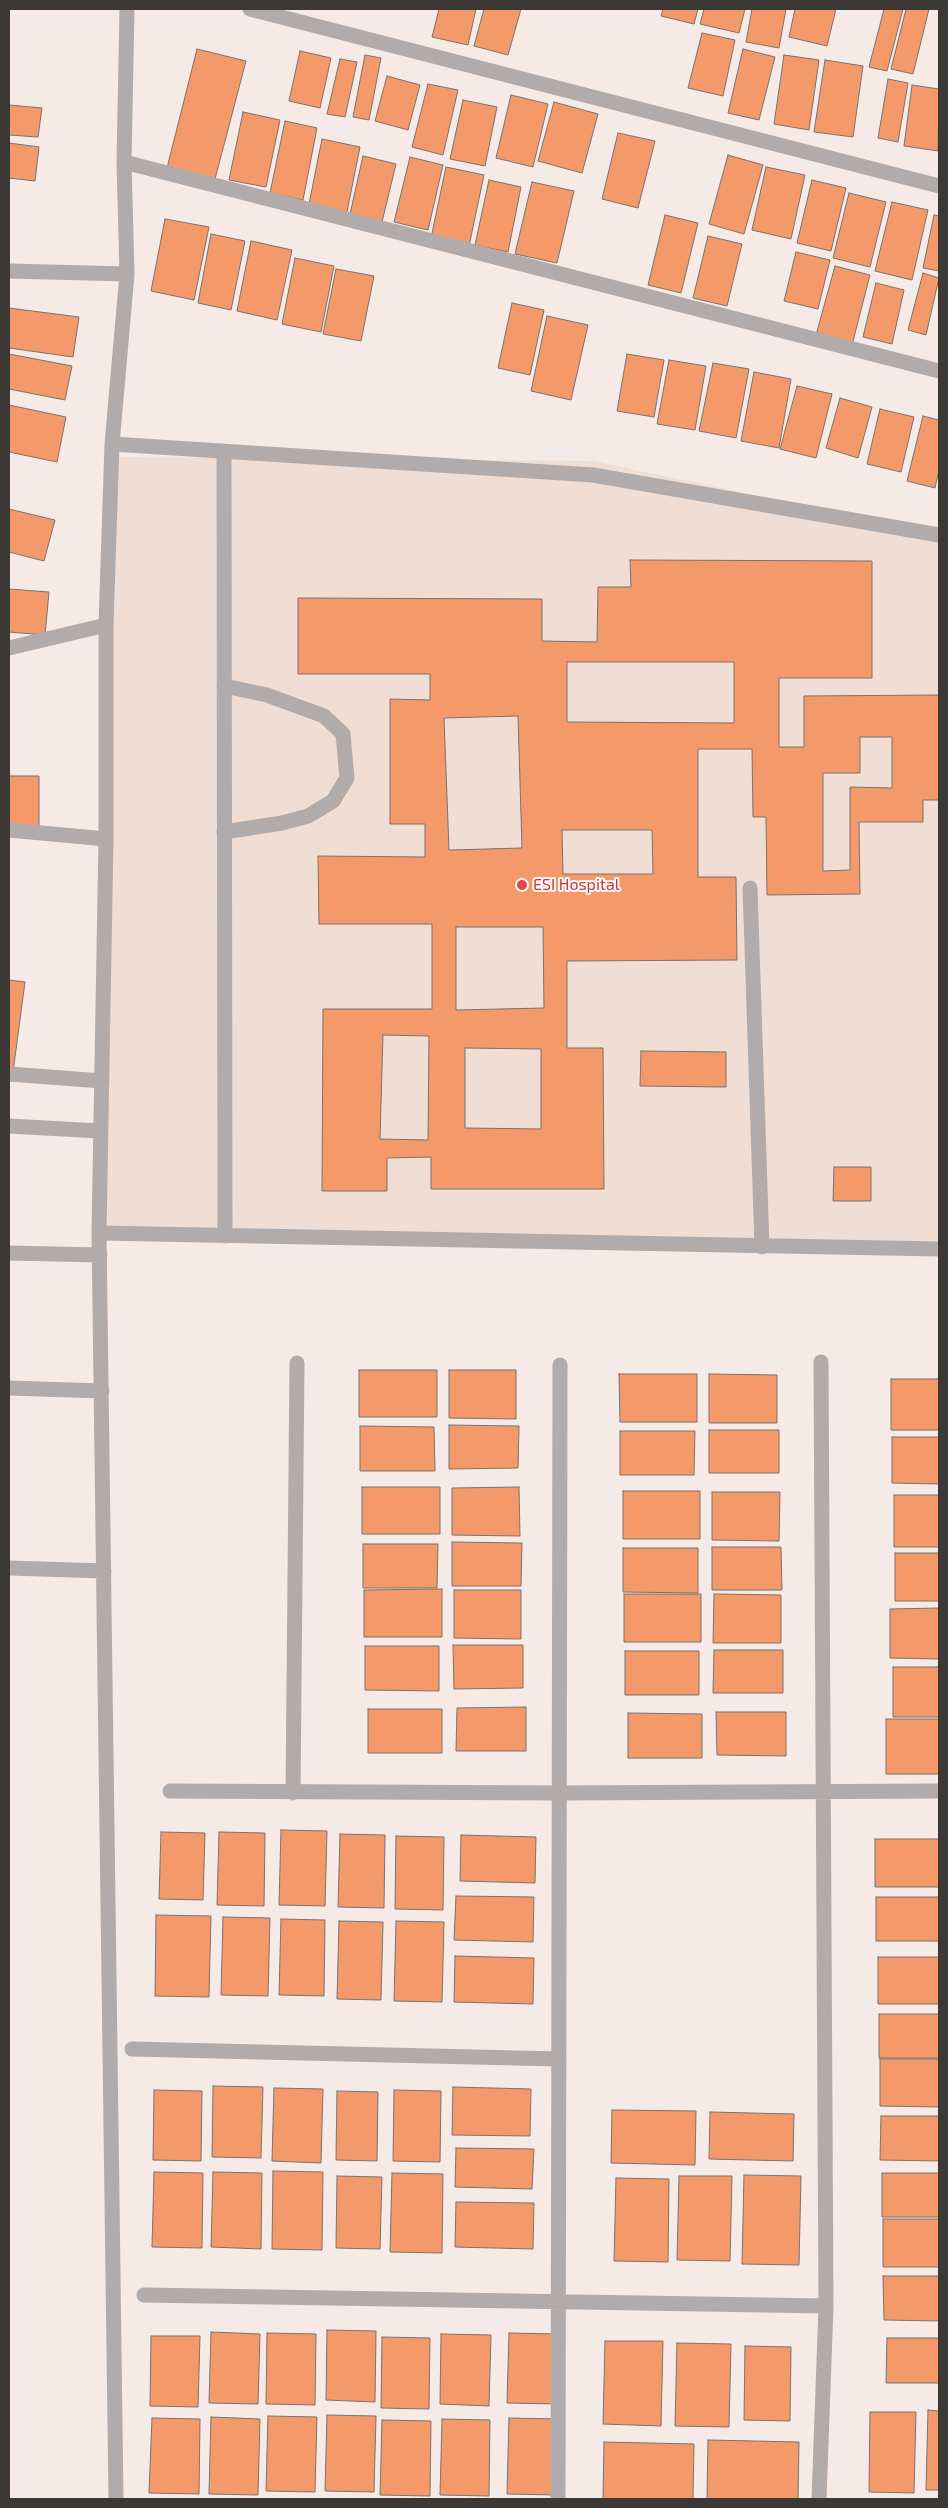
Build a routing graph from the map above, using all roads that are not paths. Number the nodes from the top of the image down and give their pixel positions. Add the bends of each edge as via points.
1 (127, 9) edge
2 (250, 9) edge
3 (124, 162) junction
4 (939, 186) edge
5 (9, 271) edge
6 (127, 274) junction
7 (939, 371) edge
8 (112, 444) junction
9 (224, 451) junction
10 (939, 535) edge
11 (106, 625) junction
12 (9, 648) edge
13 (224, 686) junction
14 (9, 830) edge
15 (224, 832) junction
16 (106, 839) junction
17 (750, 888) dead end
18 (9, 1074) edge
19 (102, 1081) junction
20 (9, 1126) edge
21 (100, 1131) junction
22 (99, 1233) junction
23 (225, 1236) junction
24 (762, 1246) junction
25 (939, 1249) edge
26 (9, 1253) edge
27 (100, 1256) junction
28 (821, 1362) dead end
29 (296, 1363) dead end
30 (560, 1365) dead end
31 (9, 1388) edge
32 (102, 1391) junction
33 (9, 1568) edge
34 (104, 1570) junction
35 (170, 1791) dead end
36 (939, 1791) edge
37 (823, 1792) junction
38 (293, 1793) junction
39 (559, 1793) junction
40 (132, 2049) dead end
41 (559, 2059) junction
42 (144, 2295) dead end
43 (559, 2302) junction
44 (826, 2306) junction
45 (116, 2499) edge
46 (558, 2499) edge
47 (819, 2499) edge

1 - 3 street
2 - 4 street
3 - 6 street
3 - 7 street
5 - 6 street
6 - 8 street
8 - 9 street
8 - 11 street
9 - 10 street via 593,475
9 - 13 street
11 - 12 street
11 - 16 street
13 - 15 street
13 - 15 street via 267,695 324,716 343,734 346,778 333,801 308,816
14 - 16 street
15 - 23 street
16 - 19 street
17 - 24 street
18 - 19 street
19 - 21 street
20 - 21 street
21 - 22 street
22 - 23 street
22 - 27 street
23 - 24 street
24 - 25 street
26 - 27 street
27 - 32 street
28 - 37 street
29 - 38 street
30 - 39 street
31 - 32 street
32 - 34 street
33 - 34 street
34 - 45 street
35 - 38 street
36 - 37 street
37 - 39 street
37 - 44 street
38 - 39 street
39 - 41 street
40 - 41 street
41 - 43 street
42 - 43 street
43 - 44 street
43 - 46 street
44 - 47 street

